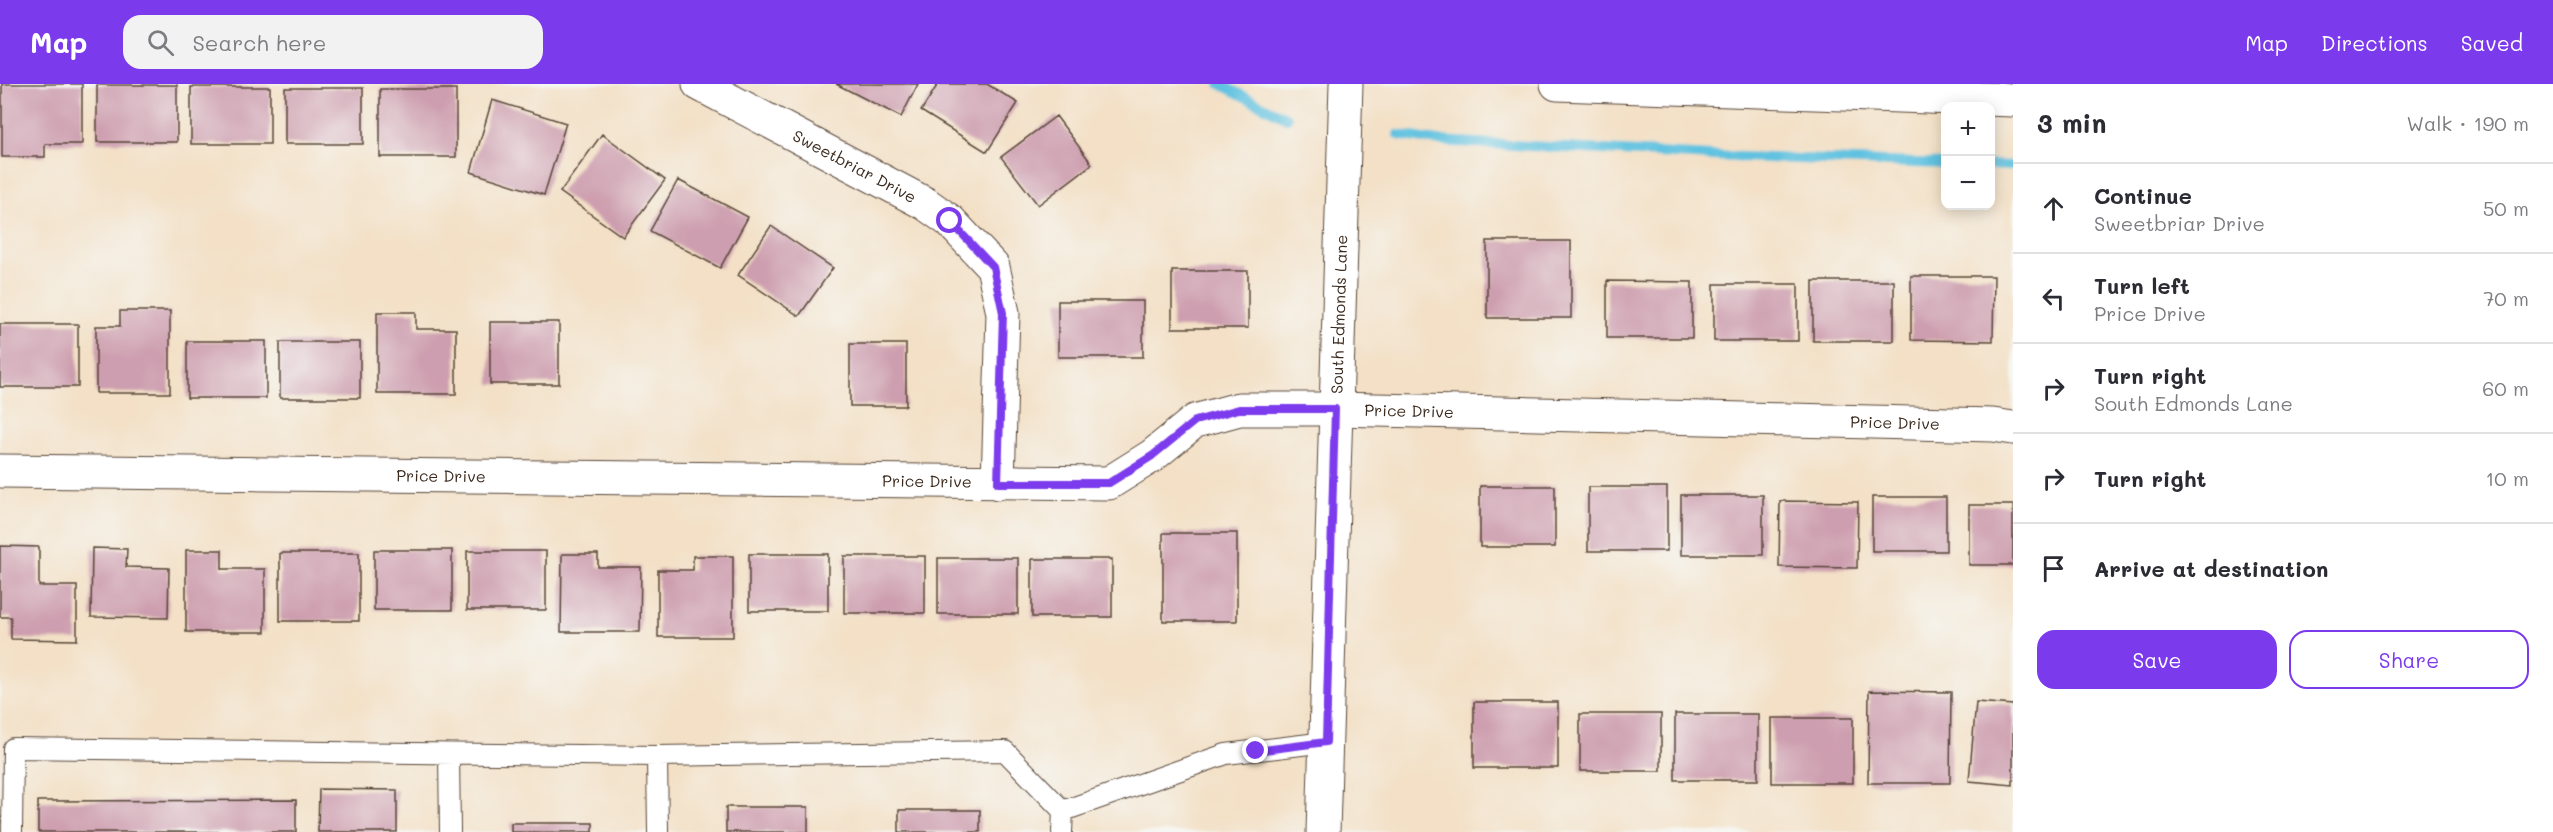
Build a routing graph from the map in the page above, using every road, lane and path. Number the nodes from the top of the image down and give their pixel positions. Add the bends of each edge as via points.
1 (699, 84) edge
2 (1346, 84) edge
3 (1557, 84) edge
4 (1699, 86) edge
5 (2013, 100) edge
6 (1335, 409) junction
7 (2013, 428) edge
8 (0, 471) edge
9 (998, 483) junction
10 (1326, 742) junction
11 (449, 754) junction
12 (657, 756) junction
13 (1062, 811) junction
14 (12, 832) edge
15 (450, 832) edge
16 (658, 832) edge
17 (1062, 832) edge
18 (1323, 832) edge

1 - 9 street, Sweetbriar Drive via 926,204 950,221 993,267 1003,313
2 - 6 street, South Edmonds Lane
3 - 4 street
4 - 5 street
6 - 7 street, Price Drive
6 - 9 street, Price Drive via 1239,409 1195,421 1152,456 1109,483
6 - 10 street, South Edmonds Lane
8 - 9 street, Price Drive
10 - 13 lane via 1226,754
10 - 18 street, South Edmonds Lane
11 - 12 lane
11 - 14 lane via 13,748
11 - 15 lane
12 - 13 lane via 1005,751
12 - 16 lane
13 - 17 lane

